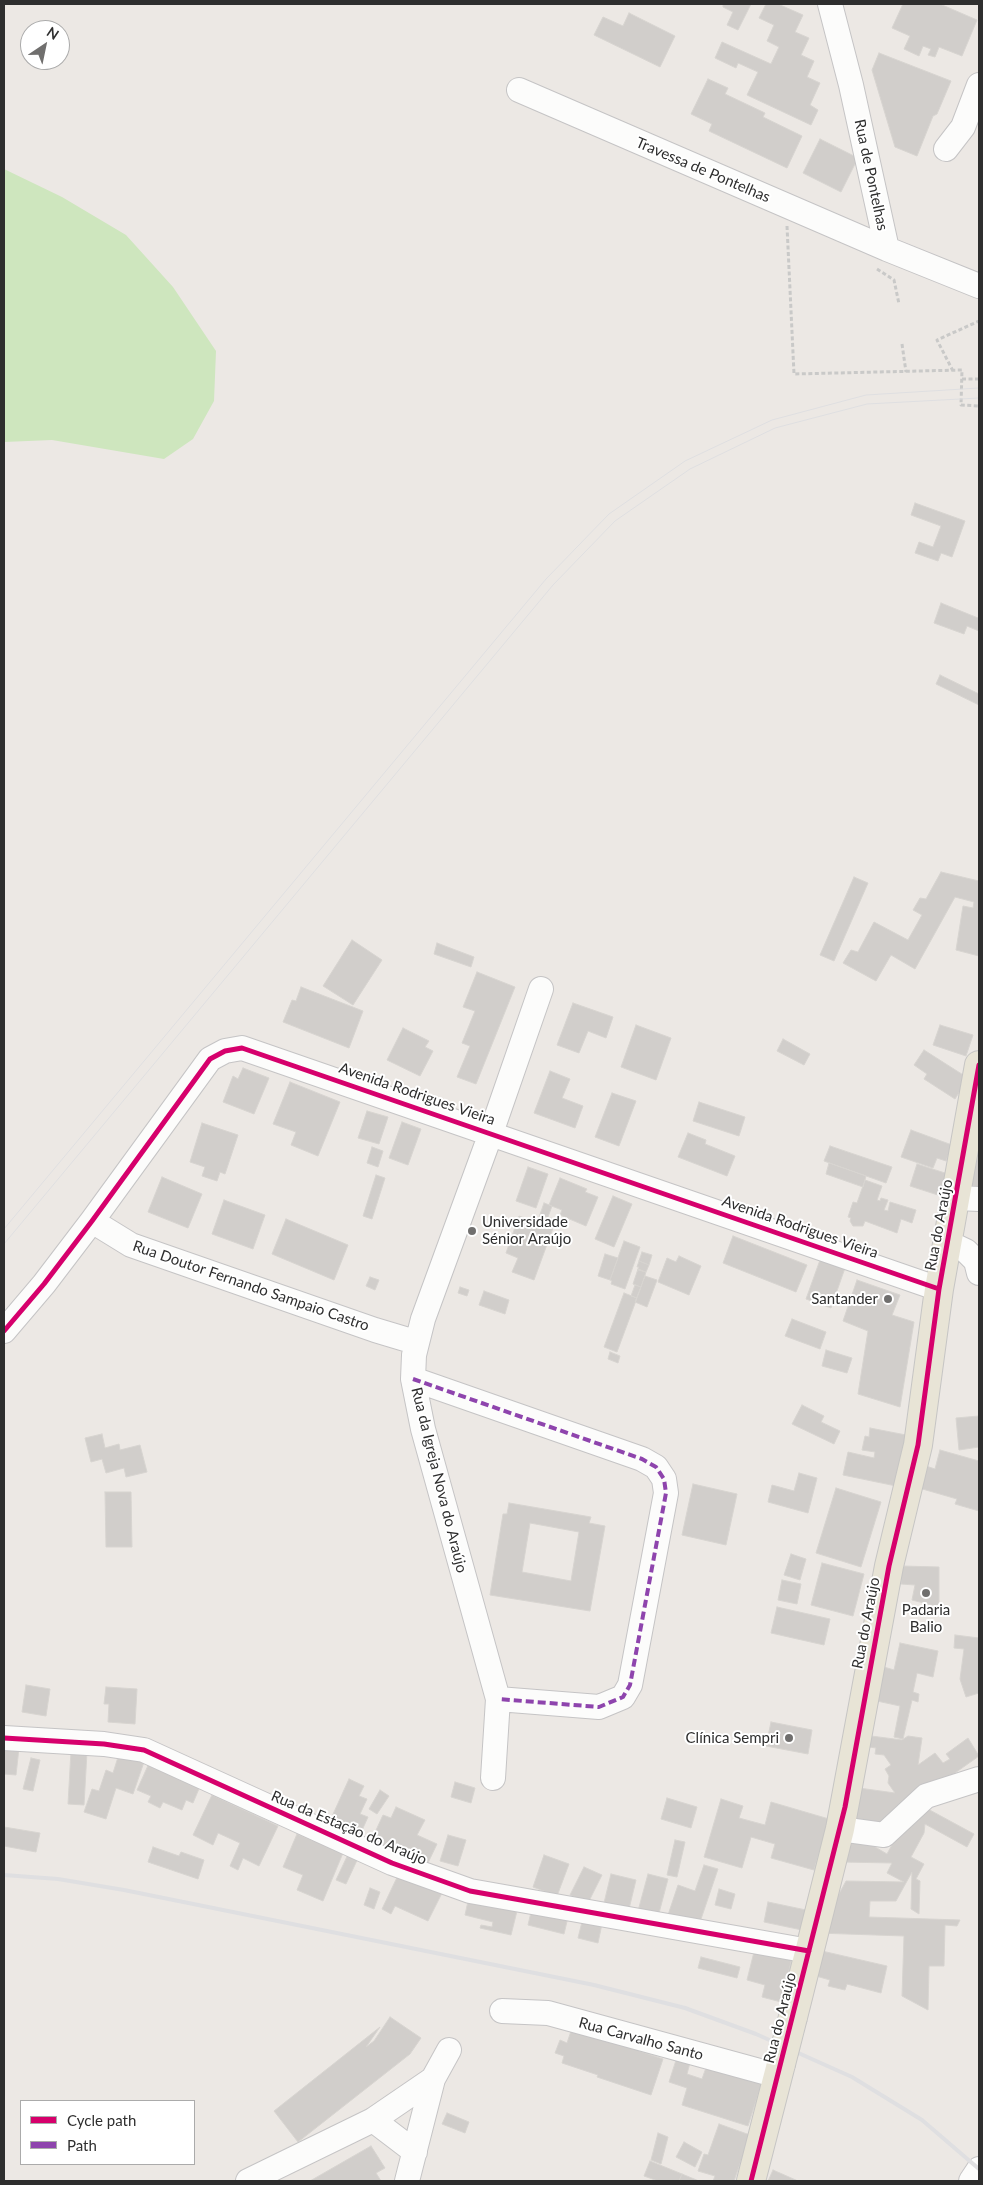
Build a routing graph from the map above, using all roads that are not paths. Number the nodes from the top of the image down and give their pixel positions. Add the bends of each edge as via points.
1 (830, 4) edge
2 (979, 85) edge
3 (519, 90) dead end
4 (946, 149) dead end
5 (876, 244) junction
6 (979, 286) edge
7 (541, 989) dead end
8 (979, 1065) edge
9 (491, 1132) junction
10 (968, 1198) edge
11 (92, 1221) junction
12 (949, 1243) junction
13 (979, 1273) edge
14 (940, 1289) junction
15 (4, 1331) edge
16 (415, 1342) junction
17 (413, 1378) junction
18 (498, 1699) junction
19 (4, 1738) edge
20 (493, 1778) dead end
21 (979, 1779) edge
22 (840, 1829) junction
23 (810, 1951) junction
24 (502, 2011) dead end
25 (449, 2050) dead end
26 (780, 2070) junction
27 (433, 2079) junction
28 (374, 2120) junction
29 (415, 2152) junction
30 (979, 2169) edge
31 (248, 2181) edge
32 (407, 2181) edge
33 (751, 2181) edge
34 (971, 2181) edge

1 - 5 street, Rua de Pontelhas via 851,85
2 - 4 street via 963,127
3 - 5 street, Travessa de Pontelhas
5 - 6 street, Rua de Pontelhas
7 - 9 street, Rua da Igreja Nova do Araújo
8 - 10 main road, Rua do Araújo
9 - 11 street, Avenida Rodrigues Vieira via 242,1048 225,1051 210,1059
9 - 14 street, Avenida Rodrigues Vieira
9 - 16 street, Rua da Igreja Nova do Araújo
10 - 12 main road, Rua do Araújo
11 - 15 street, Avenida Rodrigues Vieira
11 - 16 street, Rua Doutor Fernando Sampaio Castro via 131,1245
12 - 13 street via 966,1251 976,1261
12 - 14 main road, Rua do Araújo
14 - 22 main road, Rua do Araújo via 918,1445 890,1566
16 - 17 street, Rua da Igreja Nova do Araújo
17 - 18 street, Rua da Igreja Nova do Araújo via 423,1429
17 - 18 street via 642,1459 656,1466 664,1479 666,1493 630,1685 623,1696 599,1707
18 - 20 street, Rua da Igreja Nova do Araújo
19 - 23 street, Rua da Estação do Araújo via 104,1744 144,1750 392,1863 470,1891
21 - 22 street via 926,1796 884,1835
22 - 23 main road, Rua do Araújo
23 - 26 main road, Rua do Araújo, bridge
24 - 26 street, Rua Carvalho Santo via 548,2013
25 - 27 street
26 - 33 main road, Rua do Araújo
27 - 28 street
27 - 29 street
28 - 29 street
28 - 31 street
29 - 32 street
30 - 34 street

